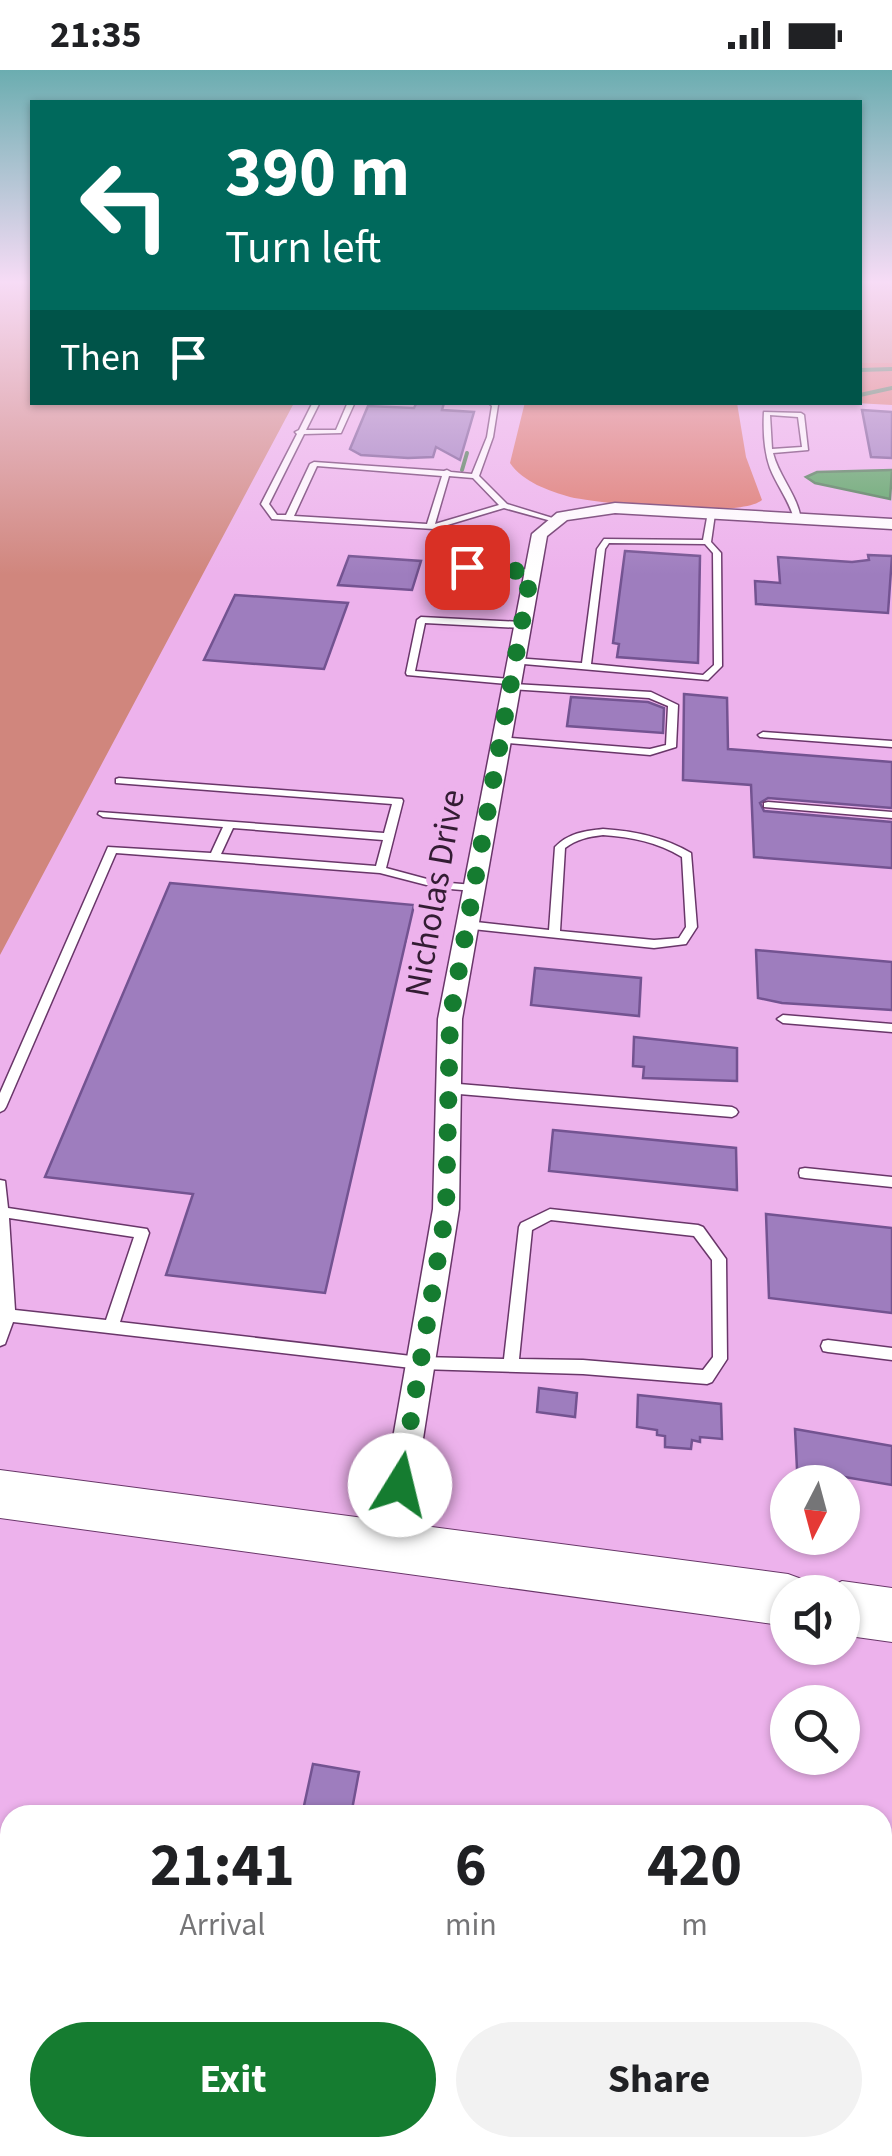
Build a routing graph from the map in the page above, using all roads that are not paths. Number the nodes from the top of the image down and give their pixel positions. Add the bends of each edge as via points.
1 (314, 405) edge
2 (351, 405) edge
3 (495, 405) edge
4 (298, 432) junction
5 (769, 451) junction
6 (447, 472) junction
7 (475, 476) junction
8 (504, 506) junction
9 (712, 514) junction
10 (289, 518) junction
11 (798, 519) junction
12 (555, 520) junction
13 (892, 524) edge
14 (430, 527) junction
15 (708, 542) junction
16 (434, 565) dead end
17 (531, 572) junction
18 (522, 626) junction
19 (515, 661) junction
20 (586, 666) junction
21 (511, 684) junction
22 (763, 735) dead end
23 (500, 740) junction
24 (892, 744) edge
25 (119, 780) dead end
26 (768, 805) dead end
27 (103, 814) dead end
28 (892, 815) edge
29 (228, 824) junction
30 (390, 837) junction
31 (215, 857) junction
32 (380, 870) junction
33 (474, 888) junction
34 (467, 925) junction
35 (554, 934) junction
36 (783, 1018) dead end
37 (892, 1028) edge
38 (447, 1088) junction
39 (0, 1106) edge
40 (732, 1112) dead end
41 (805, 1173) dead end
42 (892, 1182) edge
43 (0, 1185) edge
44 (2, 1212) edge
45 (4, 1315) edge
46 (111, 1328) junction
47 (0, 1340) edge
48 (828, 1346) dead end
49 (892, 1354) edge
50 (420, 1363) junction
51 (511, 1365) junction
52 (0, 1494) edge
53 (390, 1546) junction
54 (770, 1598) edge
55 (860, 1611) edge
56 (892, 1615) edge

1 - 4 lane
2 - 4 lane via 339,432
3 - 7 lane
4 - 10 lane via 265,504 275,517
5 - 5 lane via 766,413 800,415 806,449
5 - 11 lane
6 - 7 lane
6 - 10 lane via 314,464
6 - 14 lane
7 - 8 lane
8 - 12 lane
8 - 14 lane
9 - 11 street
9 - 12 street via 598,509
9 - 15 lane
10 - 14 lane
11 - 13 street
12 - 17 street, Nicholas Drive via 540,534
15 - 20 lane via 607,541
15 - 20 lane via 717,553 718,666 705,678
16 - 17 lane
17 - 18 street, Nicholas Drive
18 - 19 street, Nicholas Drive
18 - 21 lane via 421,620 410,673
19 - 20 lane
19 - 21 street, Nicholas Drive
21 - 23 street, Nicholas Drive
21 - 23 lane via 651,696 674,705 671,746 650,752
22 - 24 lane
23 - 33 street, Nicholas Drive
25 - 30 lane via 398,801
26 - 28 lane
27 - 29 lane
29 - 30 lane
29 - 31 lane
30 - 32 lane
31 - 32 lane
31 - 39 lane via 112,849
32 - 33 lane
33 - 34 street, Nicholas Drive
34 - 35 lane
34 - 38 street, Nicholas Drive via 450,1019
35 - 35 lane via 654,944 682,940 692,926 687,855 650,838 569,836 560,846
36 - 37 lane
38 - 40 lane
38 - 50 street, Nicholas Drive via 446,1210
41 - 42 lane
43 - 44 lane
44 - 45 lane
44 - 46 lane via 142,1233
45 - 46 lane
45 - 47 lane
46 - 50 lane
48 - 49 lane
50 - 51 lane
50 - 53 street, Nicholas Drive
51 - 51 lane via 707,1377 720,1358 719,1258 698,1231 550,1214 526,1227
52 - 53 main road
53 - 54 main road
55 - 56 main road

